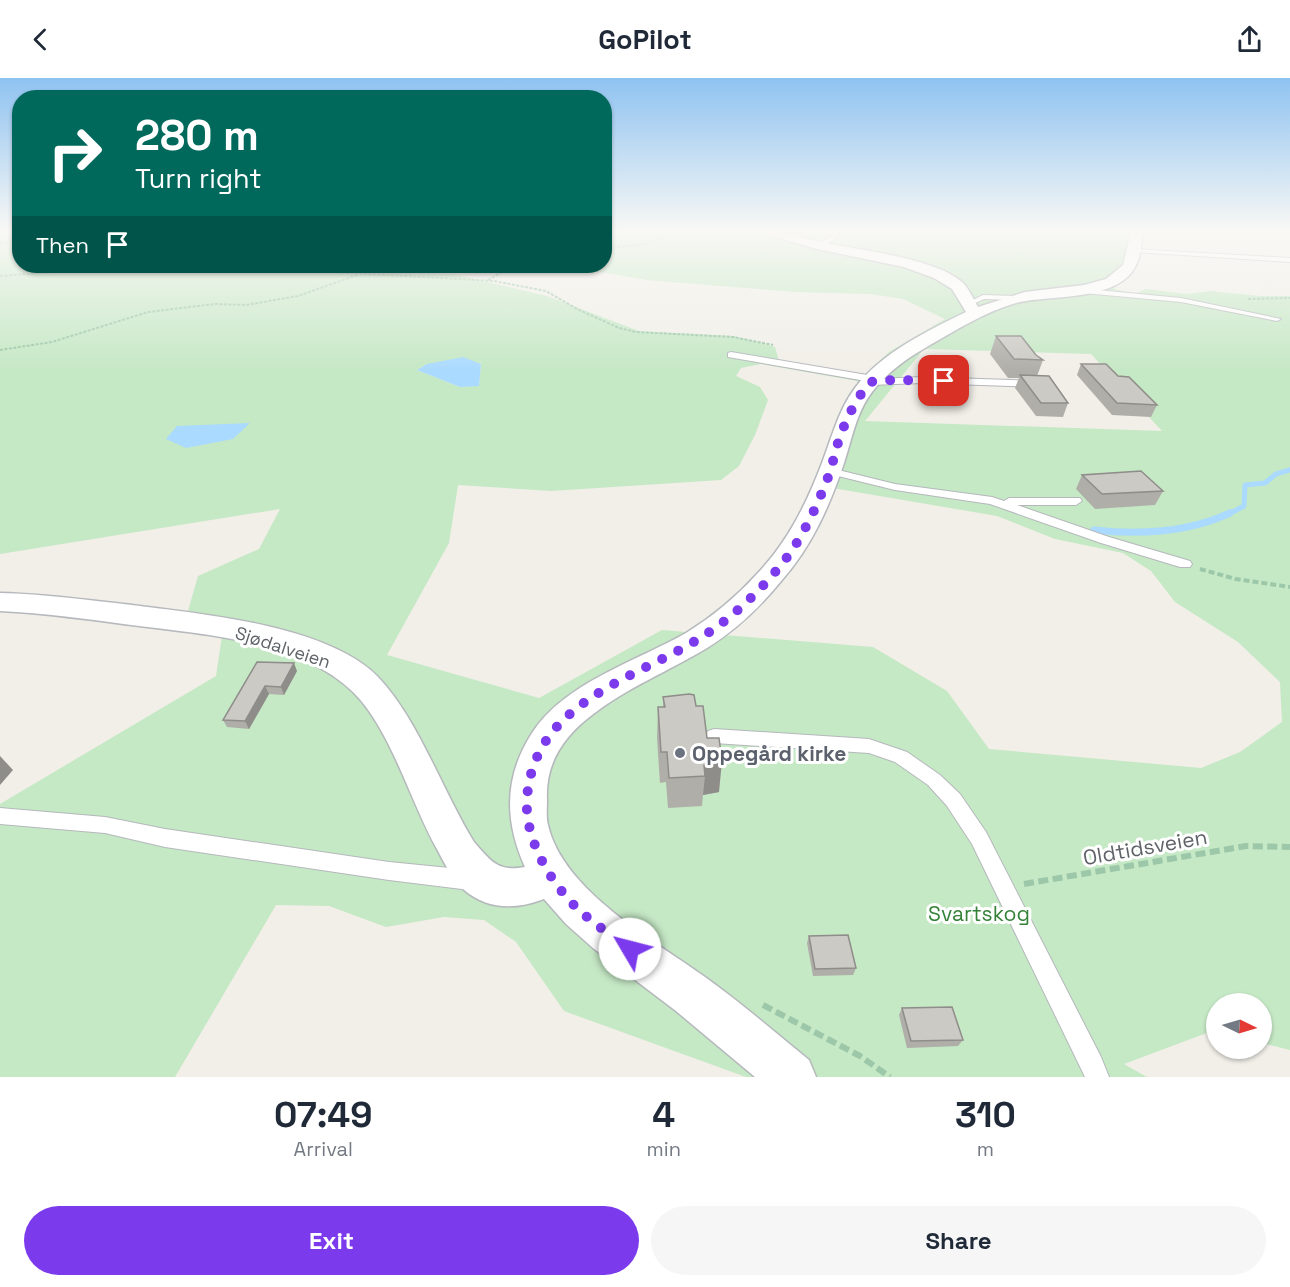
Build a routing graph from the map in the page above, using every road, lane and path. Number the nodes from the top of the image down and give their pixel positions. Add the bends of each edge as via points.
1 (347, 279) edge
2 (450, 279) edge
3 (945, 279) edge
4 (1115, 279) edge
5 (486, 280) joint
6 (1076, 290) junction
7 (973, 308) junction
8 (1277, 319) dead end
9 (0, 350) edge
10 (731, 355) dead end
11 (798, 367) junction
12 (878, 374) junction
13 (922, 380) junction
14 (1046, 384) edge
15 (830, 471) junction
16 (992, 501) junction
17 (1076, 501) dead end
18 (1185, 564) joint
19 (1290, 587) edge
20 (0, 602) edge
21 (714, 736) edge
22 (0, 816) edge
23 (1290, 846) edge
24 (551, 876) junction
25 (484, 881) junction
26 (1005, 887) junction
27 (758, 1004) dead end
28 (792, 1077) edge
29 (890, 1077) edge
30 (1097, 1077) edge

1 - 9 path via 298,296 246,305 215,304 148,312 52,342
2 - 5 path
3 - 7 street via 958,286
4 - 6 street
5 - 11 path via 546,291 577,309 636,332 733,337 777,346 782,356
6 - 7 street
6 - 8 lane via 1181,300
7 - 12 street
10 - 11 lane
11 - 12 lane
12 - 13 lane
12 - 13 lane via 903,372
12 - 15 street via 852,408
13 - 14 lane
15 - 16 lane via 895,487
15 - 24 street via 791,552 739,609 698,639 603,689 546,739 530,778 526,809 533,840
16 - 17 lane
16 - 18 lane
18 - 19 path via 1236,579
20 - 25 street, Sjødalveien via 38,603 207,624 329,658 368,686 391,718 454,847
21 - 26 lane via 844,741 875,746 900,757 934,780 959,807
22 - 25 lane via 105,825 165,838 389,872
23 - 26 path, Oldtidsveien via 1246,846
24 - 25 street via 518,887 504,888
24 - 28 street via 581,912
26 - 30 lane
27 - 29 path via 860,1056

